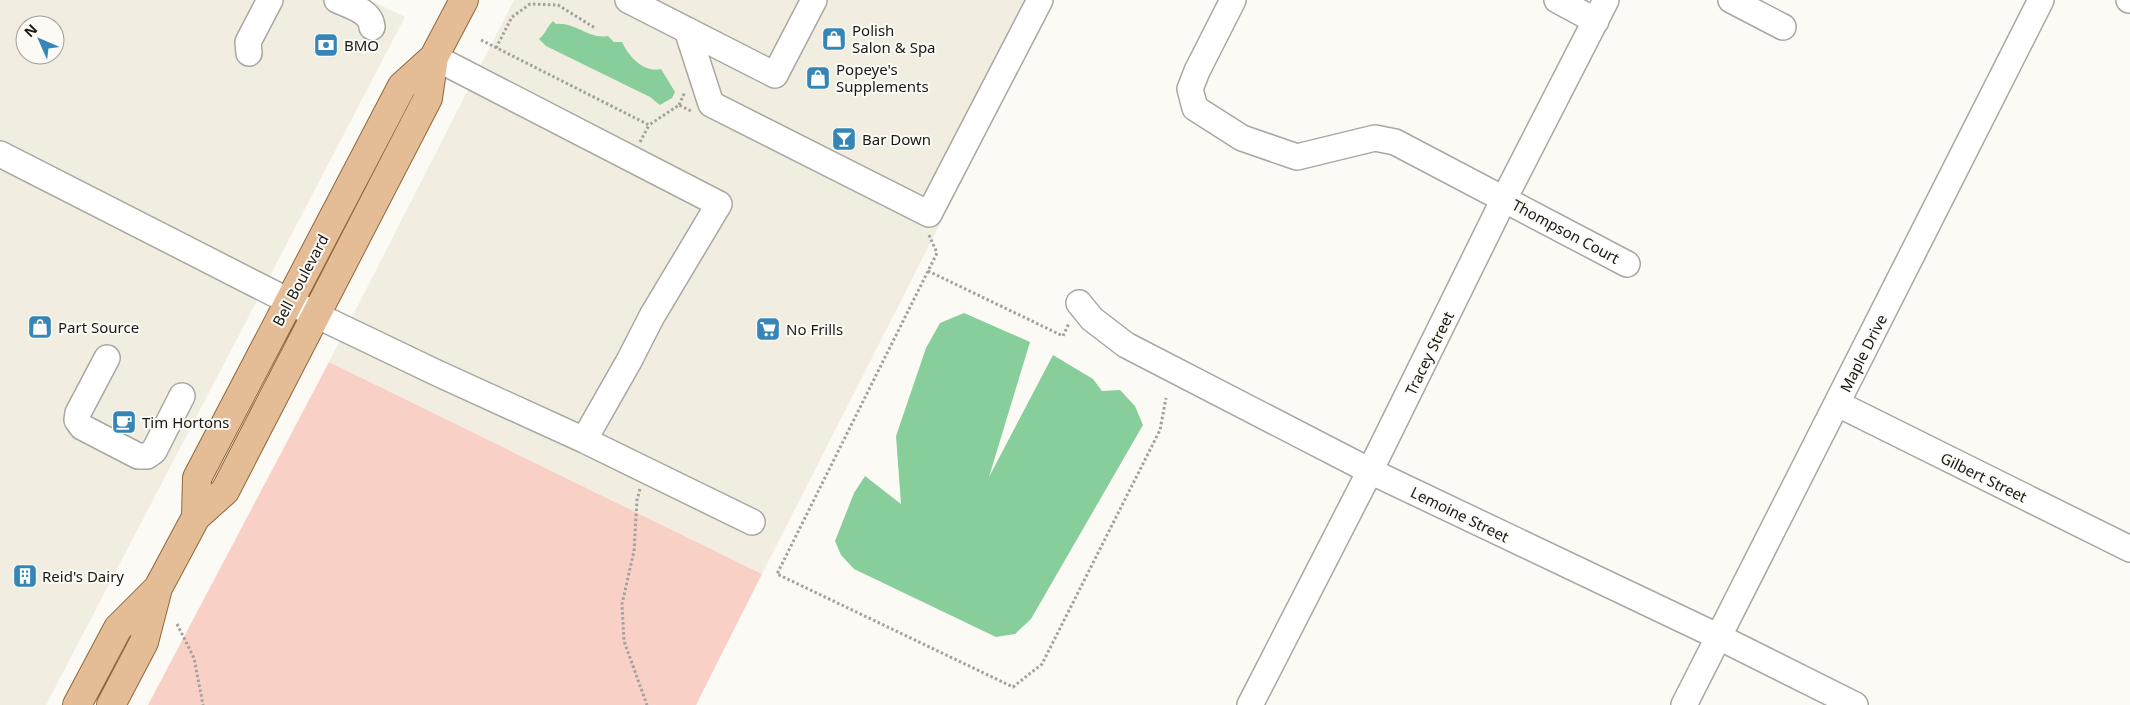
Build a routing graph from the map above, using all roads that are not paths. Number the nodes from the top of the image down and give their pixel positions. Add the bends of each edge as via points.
1 (270, 0) edge
2 (337, 0) edge
3 (464, 0) edge
4 (628, 0) edge
5 (814, 0) edge
6 (1040, 0) edge
7 (1233, 0) edge
8 (1557, 0) edge
9 (1731, 0) edge
10 (2041, 0) edge
11 (1601, 10) edge
12 (1783, 26) dead end
13 (372, 27) dead end
14 (687, 30) junction
15 (249, 53) dead end
16 (434, 57) junction
17 (0, 154) edge
18 (1504, 199) junction
19 (1627, 264) dead end
20 (289, 302) junction
21 (1079, 303) road end
22 (316, 315) junction
23 (107, 358) dead end
24 (182, 396) dead end
25 (1838, 404) junction
26 (584, 440) junction
27 (1370, 471) junction
28 (196, 518) junction
29 (752, 522) dead end
30 (2130, 550) edge
31 (158, 588) junction
32 (1719, 637) junction
33 (77, 705) edge
34 (111, 705) edge
35 (1250, 705) edge
36 (1684, 705) edge
37 (1854, 705) edge

1 - 15 street via 248,42
2 - 13 street via 368,15
3 - 16 main road, Bell Boulevard
4 - 14 street
5 - 14 street via 775,75
6 - 14 street via 929,214 711,104
7 - 18 street, Thompson Court via 1190,89 1195,108 1242,138 1296,157 1375,138 1395,142
8 - 11 street
9 - 12 street
10 - 25 street, Maple Drive
11 - 18 street, Tracey Street
16 - 20 main road, Bell Boulevard via 402,86
16 - 22 main road, Bell Boulevard via 428,98
16 - 26 street via 719,204 652,316
17 - 20 street
18 - 19 street, Thompson Court
18 - 27 street, Tracey Street
20 - 22 street
20 - 28 main road, Bell Boulevard via 197,478
21 - 27 street, Lemoine Street via 1092,319 1126,345
22 - 26 street
22 - 28 main road, Bell Boulevard via 224,491
23 - 24 street via 78,413 78,420 82,426 138,456 147,456 154,451
25 - 30 street, Gilbert Street
25 - 32 street, Maple Drive
26 - 29 street
27 - 32 street, Lemoine Street
27 - 35 street, Tracey Street
28 - 31 main road, Bell Boulevard
31 - 33 main road, Bell Boulevard via 118,628
31 - 34 main road, Bell Boulevard via 144,642
32 - 36 street, Maple Drive
32 - 37 street, Lemoine Street

